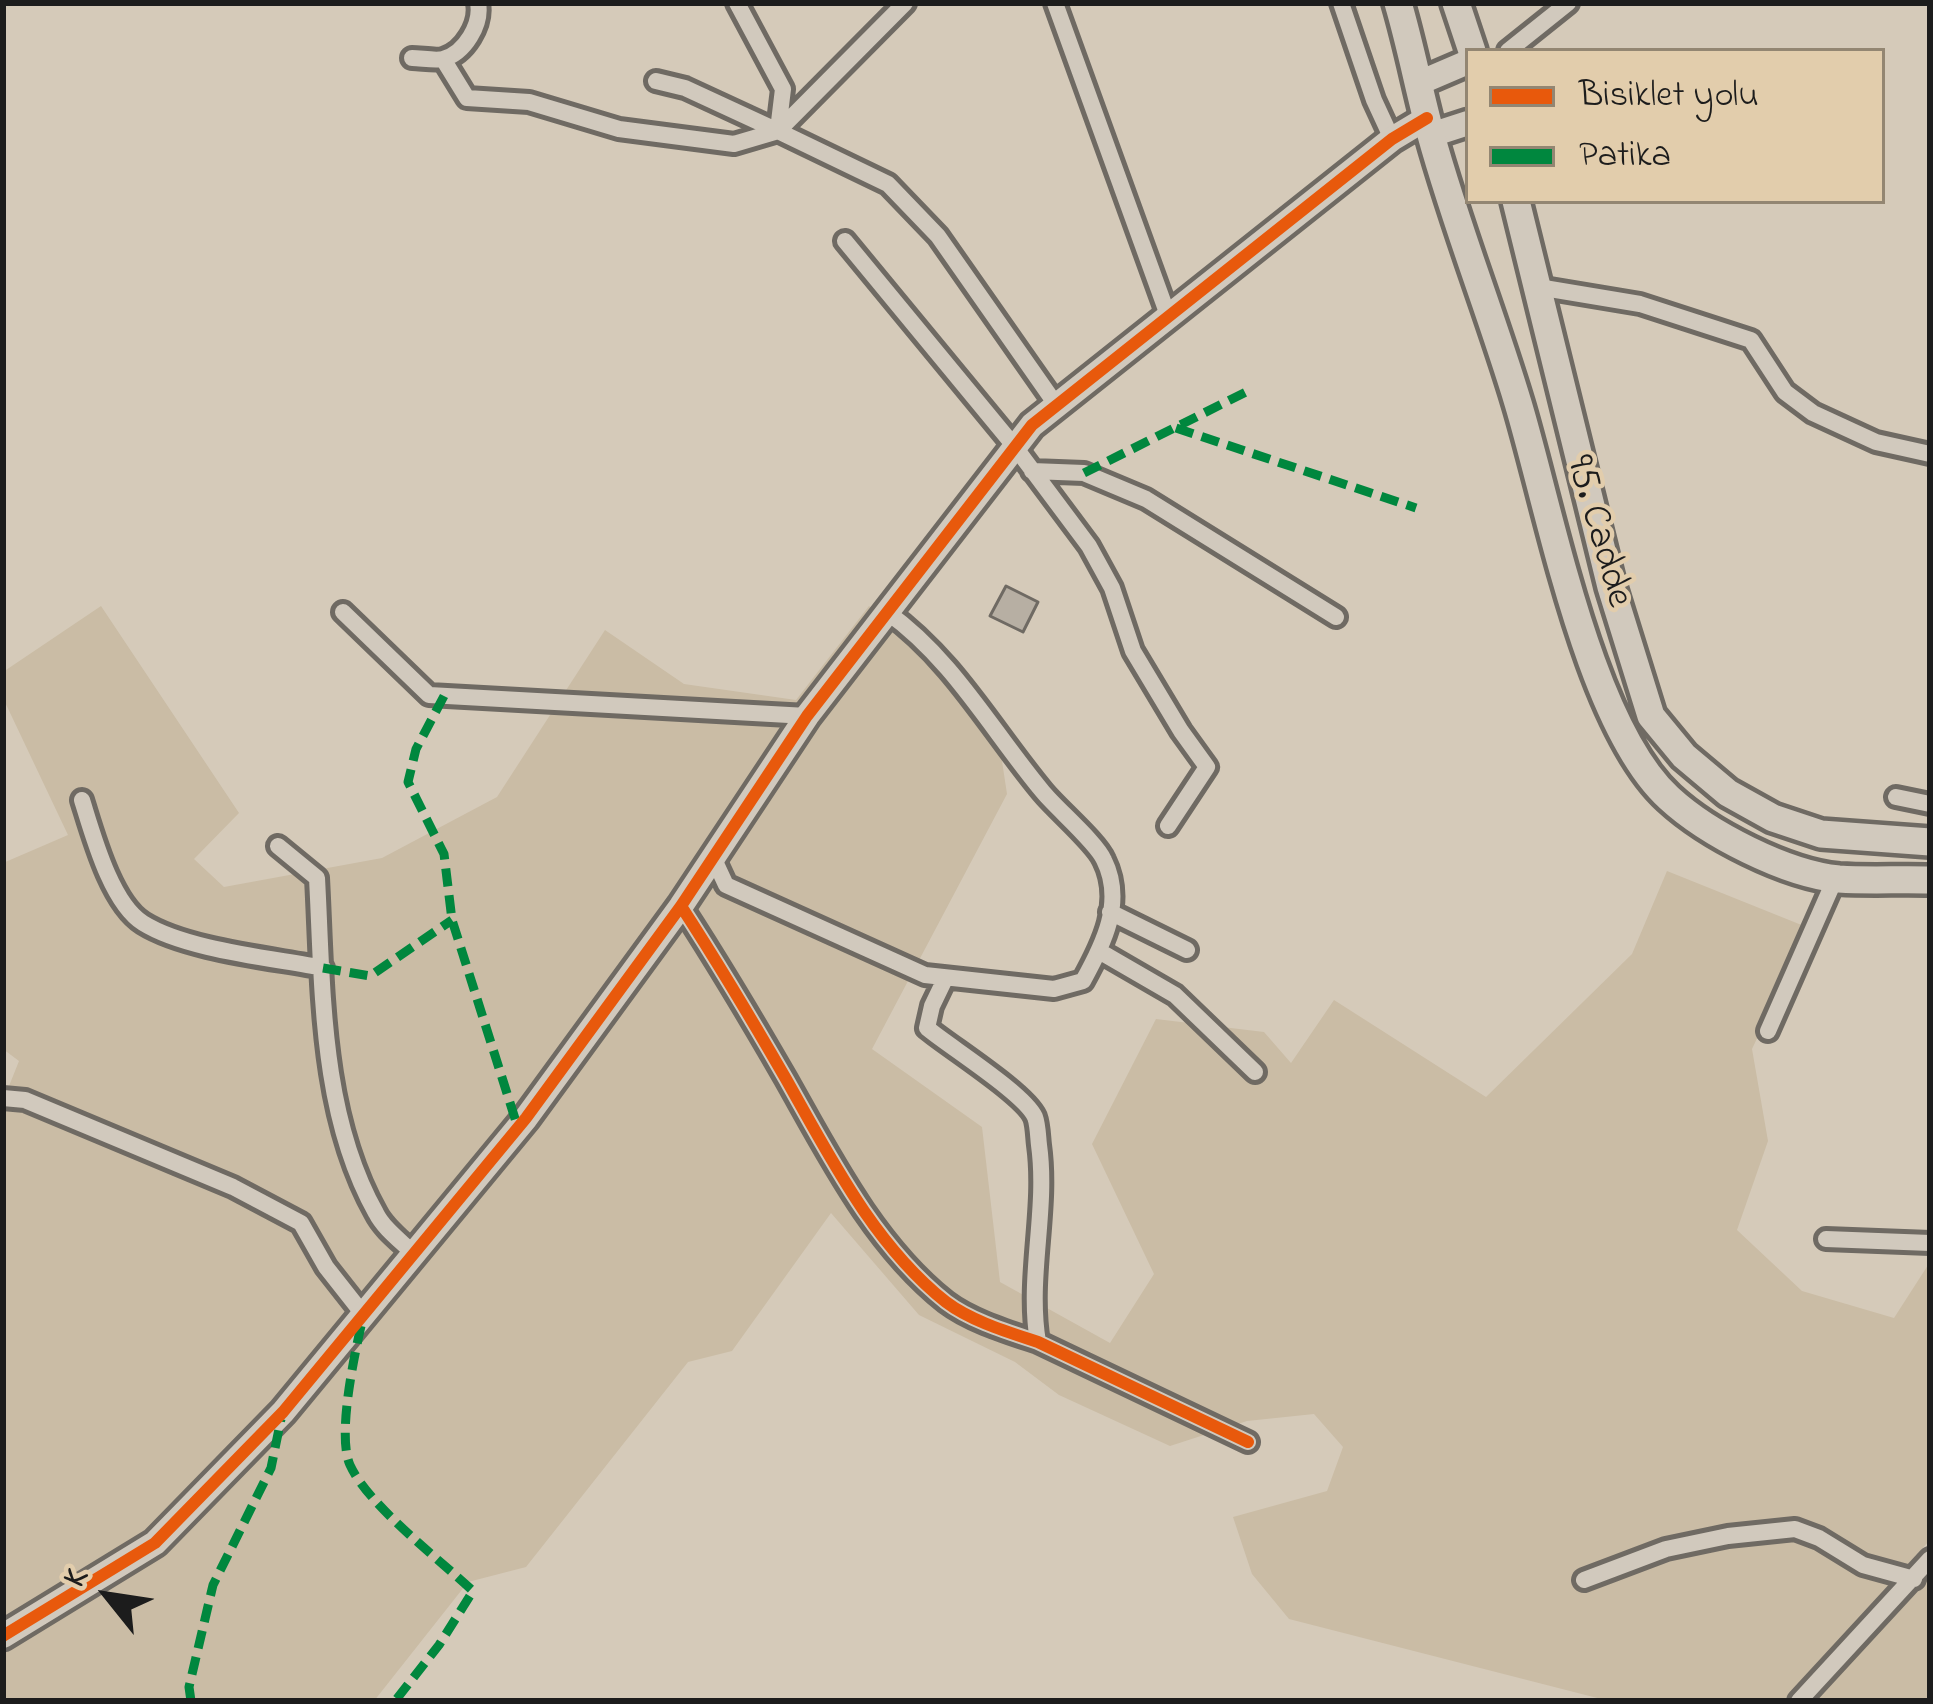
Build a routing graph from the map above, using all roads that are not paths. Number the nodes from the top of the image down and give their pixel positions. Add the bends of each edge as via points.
1 (478, 3) edge
2 (737, 3) edge
3 (905, 3) edge
4 (1054, 3) edge
5 (1341, 3) edge
6 (1398, 3) edge
7 (1456, 3) edge
8 (1568, 3) edge
9 (1471, 48) edge
10 (1512, 48) edge
11 (412, 58) dead end
12 (443, 58) junction
13 (1465, 63) edge
14 (656, 81) dead end
15 (1419, 82) junction
16 (1465, 123) edge
17 (1429, 126) junction
18 (778, 131) junction
19 (1392, 140) junction
20 (1517, 204) edge
21 (844, 241) dead end
22 (1538, 287) junction
23 (1169, 318) junction
24 (1057, 406) junction
25 (1015, 447) junction
26 (1930, 454) edge
27 (1031, 471) junction
28 (343, 612) dead end
29 (887, 613) junction
30 (1336, 617) dead end
31 (807, 716) junction
32 (1896, 797) dead end
33 (82, 800) dead end
34 (1930, 804) edge
35 (1168, 826) dead end
36 (1930, 842) edge
37 (278, 846) dead end
38 (713, 857) junction
39 (1835, 879) junction
40 (1930, 880) edge
41 (681, 906) junction
42 (1110, 912) junction
43 (1187, 950) dead end
44 (1100, 951) junction
45 (322, 968) junction
46 (945, 980) junction
47 (1768, 1031) dead end
48 (1255, 1072) dead end
49 (3, 1098) edge
50 (1826, 1239) dead end
51 (1930, 1243) edge
52 (413, 1254) junction
53 (363, 1314) junction
54 (1038, 1342) junction
55 (1248, 1442) dead end
56 (1930, 1559) edge
57 (1914, 1579) junction
58 (1584, 1580) dead end
59 (3, 1636) edge
60 (1799, 1701) edge

1 - 12 street via 481,16 465,46
2 - 18 street via 783,88
3 - 18 street
4 - 23 street
5 - 19 street
6 - 15 main road, 95. Cadde
7 - 9 main road
8 - 10 street
11 - 12 street
12 - 18 street via 466,98 529,102 619,129 734,144
13 - 15 street
14 - 18 street
15 - 17 main road, 95. Cadde
16 - 17 street
17 - 19 street
17 - 39 main road, 95. Cadde via 1619,728 1641,766 1697,822
18 - 24 street via 888,184 938,236
19 - 23 street
20 - 22 main road, 95. Cadde
21 - 25 street
22 - 26 street via 1640,304 1751,340 1785,392 1813,413 1876,442
22 - 36 main road, 95. Cadde via 1651,716 1684,757 1774,818 1821,834
23 - 24 street
24 - 25 street
25 - 27 street
25 - 29 street
27 - 30 street via 1084,473 1146,499
27 - 35 street via 1089,546 1133,651 1207,767
28 - 31 street via 429,695
29 - 31 street
29 - 42 street via 920,636 1104,859
31 - 38 street
32 - 34 street
33 - 45 street via 105,873 140,922 234,952
37 - 45 street via 317,878
38 - 41 street
38 - 46 street via 726,885
39 - 40 main road, 95. Cadde
39 - 47 street
41 - 52 street via 526,1118
41 - 54 street via 905,1265 949,1305
42 - 43 street
42 - 44 street
44 - 46 street via 1083,981 1054,988
44 - 48 street via 1175,995
45 - 52 street via 329,1063 348,1152 378,1217
46 - 54 street via 926,1028 1034,1115 1041,1158
49 - 53 street via 233,1186 301,1223
50 - 51 street
52 - 53 street
53 - 59 street via 283,1412 154,1543
54 - 55 street
56 - 57 street
57 - 58 street via 1863,1565 1795,1529 1666,1549
57 - 60 street

